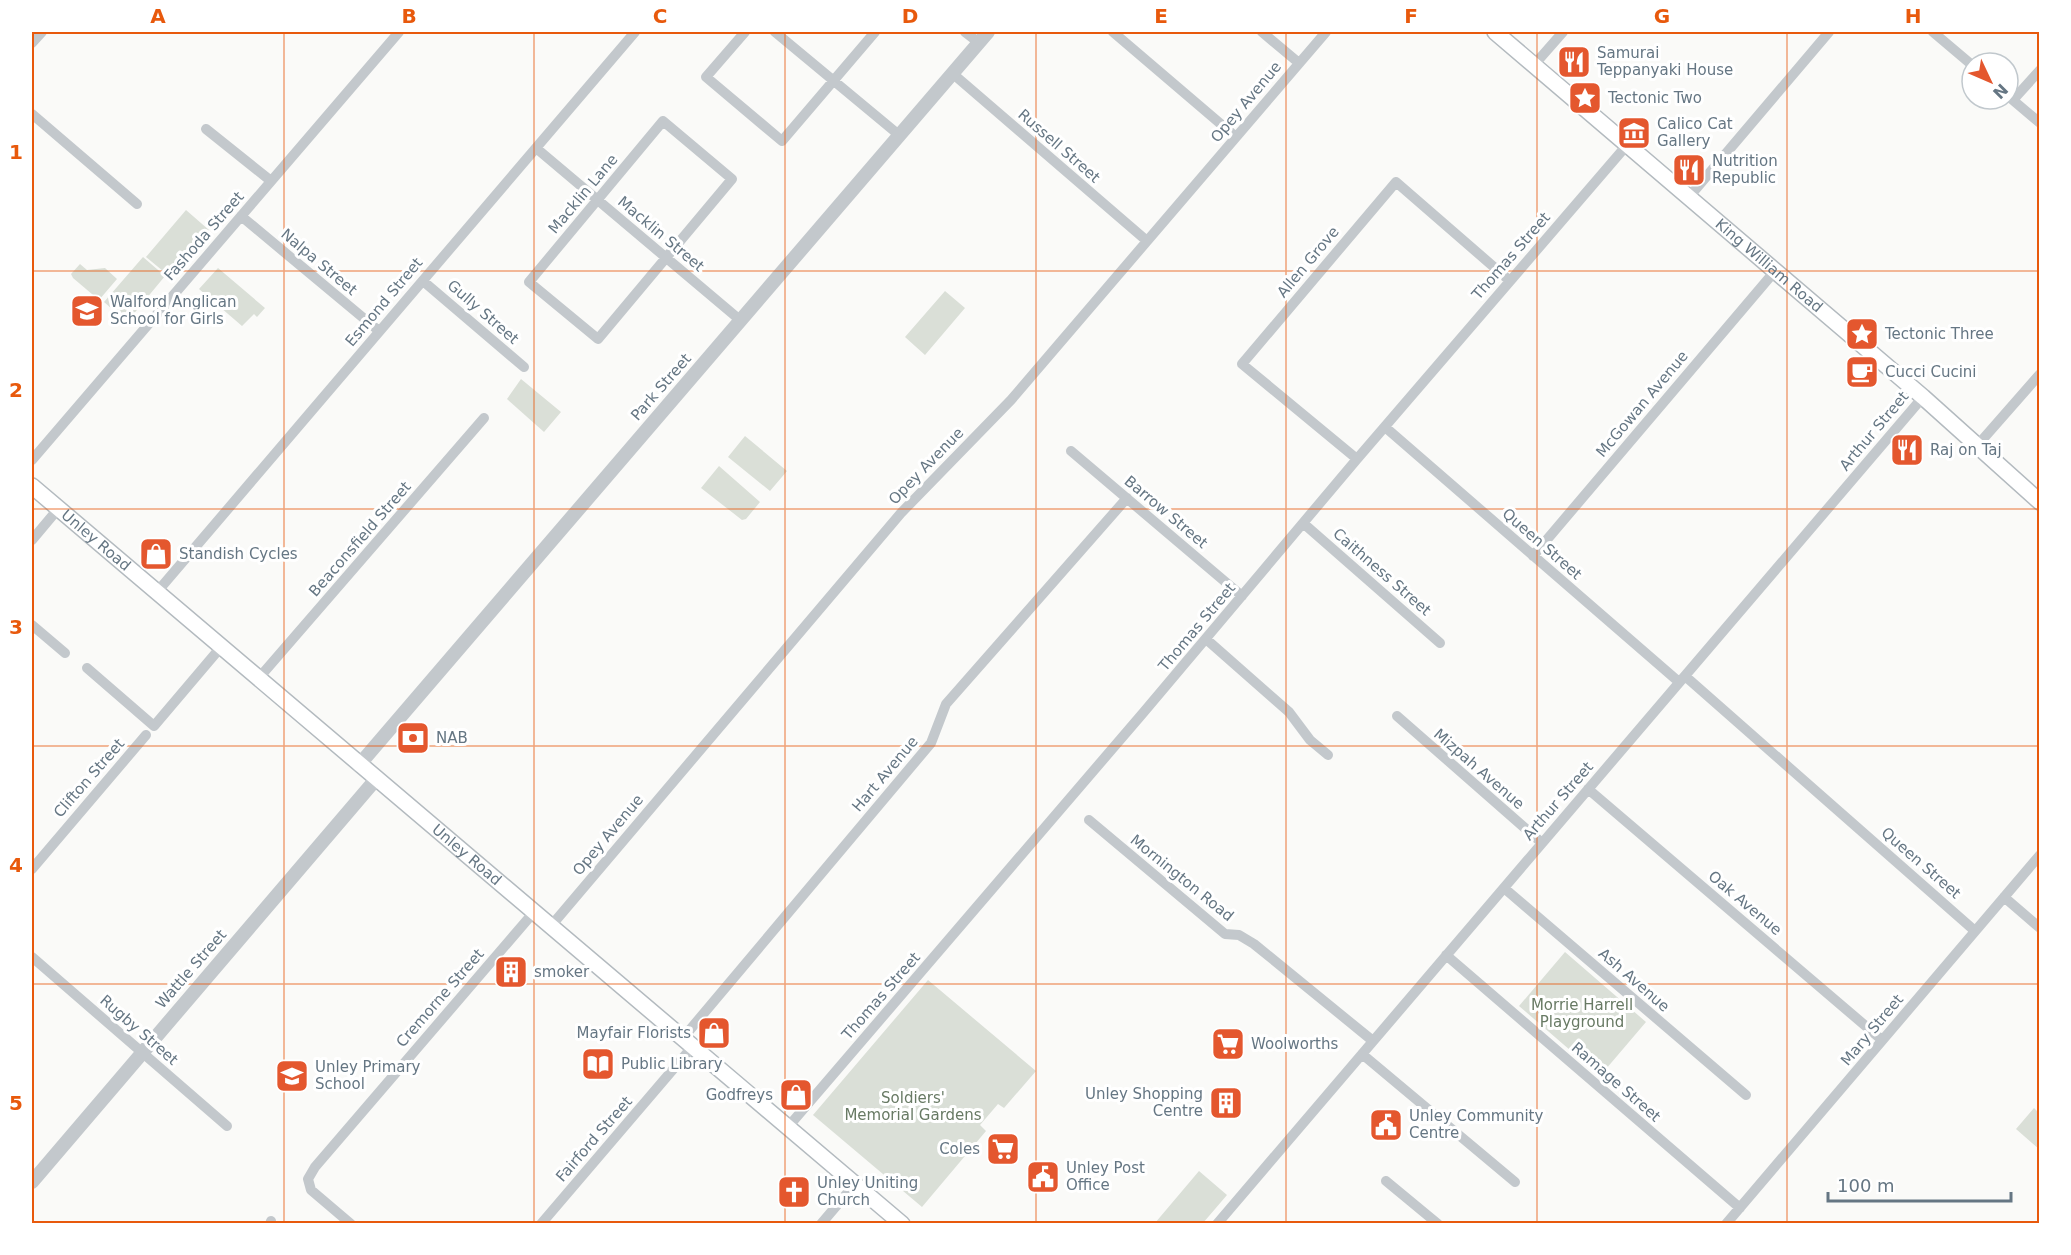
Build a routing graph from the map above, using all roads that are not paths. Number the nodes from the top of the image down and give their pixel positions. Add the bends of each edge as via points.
1 (42, 32) edge
2 (399, 32) edge
3 (634, 32) edge
4 (745, 32) edge
5 (775, 32) edge
6 (875, 32) edge
7 (965, 32) edge
8 (1113, 32) edge
9 (1262, 32) edge
10 (1326, 32) edge
11 (1495, 32) edge
12 (1563, 32) edge
13 (1829, 32) edge
14 (1933, 32) edge
15 (983, 37) edge
16 (32, 43) edge
17 (1960, 55) edge
18 (1299, 63) junction
19 (1534, 65) junction
20 (2040, 69) edge
21 (952, 74) junction
22 (834, 80) junction
23 (2020, 88) edge
24 (2020, 106) edge
25 (32, 114) edge
26 (2040, 123) edge
27 (206, 129) dead end
28 (899, 135) junction
29 (1236, 137) junction
30 (1628, 145) junction
31 (536, 148) junction
32 (271, 181) junction
33 (1689, 197) junction
34 (597, 200) junction
35 (137, 204) dead end
36 (241, 216) junction
37 (1147, 241) junction
38 (667, 258) junction
39 (1775, 271) junction
40 (423, 280) junction
41 (1510, 281) junction
42 (740, 320) junction
43 (379, 332) junction
44 (524, 367) dead end
45 (2040, 374) edge
46 (1923, 397) junction
47 (484, 418) dead end
48 (1385, 427) junction
49 (1977, 447) junction
50 (1071, 451) dead end
51 (1357, 459) junction
52 (32, 460) edge
53 (32, 486) edge
54 (1127, 498) junction
55 (2040, 502) edge
56 (58, 509) junction
57 (1303, 523) junction
58 (32, 540) edge
59 (1533, 556) junction
60 (157, 592) junction
61 (1242, 596) junction
62 (32, 625) edge
63 (1206, 639) junction
64 (1440, 643) dead end
65 (221, 647) junction
66 (65, 653) dead end
67 (87, 668) dead end
68 (258, 679) junction
69 (1682, 679) junction
70 (1397, 716) dead end
71 (146, 735) dead end
72 (1328, 755) dead end
73 (359, 765) junction
74 (377, 778) junction
75 (1588, 789) junction
76 (1089, 820) dead end
77 (1542, 843) junction
78 (2040, 855) edge
79 (32, 868) edge
80 (1504, 888) junction
81 (2004, 897) junction
82 (534, 912) junction
83 (551, 926) junction
84 (2040, 928) edge
85 (1975, 931) junction
86 (1446, 955) junction
87 (32, 957) edge
88 (1882, 1040) junction
89 (1373, 1041) junction
90 (688, 1042) junction
91 (141, 1052) junction
92 (1362, 1054) junction
93 (1746, 1095) dead end
94 (227, 1126) dead end
95 (788, 1127) junction
96 (1386, 1180) dead end
97 (32, 1182) edge
98 (1515, 1182) dead end
99 (855, 1184) junction
100 (1740, 1208) junction
101 (351, 1224) edge
102 (541, 1224) edge
103 (821, 1224) edge
104 (902, 1224) edge
105 (1217, 1224) edge
106 (1438, 1224) edge
107 (1726, 1224) edge

1 - 16 street
2 - 32 street, Fashoda Street
3 - 31 street, Esmond Street
4 - 22 street via 706,77 782,141
5 - 22 street
6 - 22 street
7 - 15 street
8 - 29 street
9 - 18 street
10 - 18 street, Opey Avenue
11 - 19 main road, King William Road
12 - 19 street
13 - 33 street
14 - 17 street
15 - 21 street, Park Street
18 - 29 street, Opey Avenue
19 - 30 main road, King William Road
20 - 23 street
21 - 28 street, Park Street
21 - 37 street, Russell Street
22 - 28 street
24 - 26 street
25 - 35 street
27 - 32 street
28 - 42 street, Park Street
29 - 37 street, Opey Avenue
30 - 33 main road, King William Road
30 - 41 street, Thomas Street
31 - 34 street, Macklin Street
31 - 40 street, Esmond Street
32 - 36 street, Fashoda Street
33 - 39 main road, King William Road
34 - 38 street, Macklin Street
34 - 38 street, Macklin Lane via 663,122 732,179
34 - 38 street, Macklin Lane via 529,282 598,339
36 - 43 street, Nalpa Street
36 - 52 street, Fashoda Street
37 - 83 street, Opey Avenue via 1011,400 901,513
38 - 42 street, Macklin Street
39 - 46 main road, King William Road
39 - 59 street, McGowan Avenue
40 - 43 street, Esmond Street
40 - 44 street, Gully Street
41 - 48 street, Thomas Street
41 - 51 street, Allen Grove via 1396,182 1242,364
42 - 73 street, Park Street
43 - 60 street, Esmond Street
45 - 49 street
46 - 49 main road, King William Road
46 - 69 street, Arthur Street
47 - 68 street, Beaconsfield Street
48 - 51 street, Thomas Street
48 - 59 street, Queen Street
49 - 55 main road, King William Road
50 - 54 street, Barrow Street
51 - 57 street, Thomas Street
53 - 56 main road, Unley Road
54 - 61 street, Barrow Street
54 - 90 street, Hart Avenue via 946,704 931,743
56 - 58 street
56 - 60 main road, Unley Road
57 - 61 street, Thomas Street
57 - 64 street, Caithness Street
59 - 69 street, Queen Street
60 - 65 main road, Unley Road
61 - 63 street, Thomas Street
62 - 66 street
63 - 72 street via 1289,711 1310,740
63 - 95 street, Thomas Street
65 - 67 street via 154,726
65 - 68 main road, Unley Road
68 - 73 main road, Unley Road
69 - 75 street, Arthur Street
69 - 85 street, Queen Street
70 - 77 street, Mizpah Avenue
71 - 79 street, Clifton Street
73 - 74 main road, Unley Road
74 - 82 main road, Unley Road
74 - 91 street, Wattle Street
75 - 77 street, Arthur Street
75 - 88 street, Oak Avenue
76 - 89 street, Mornington Road via 1225,934 1239,935 1254,944
77 - 80 street, Arthur Street
78 - 81 street, Mary Street
80 - 86 street, Arthur Street
80 - 93 street, Ash Avenue
81 - 84 street
81 - 85 street, Mary Street
82 - 83 main road, Unley Road
82 - 101 street, Cremorne Street via 315,1167 308,1179 311,1190
83 - 90 main road, Unley Road
85 - 88 street, Mary Street
86 - 89 street, Arthur Street
86 - 100 street, Ramage Street
87 - 91 street, Rugby Street
88 - 100 street, Mary Street
89 - 92 street, Arthur Street
90 - 95 main road, Unley Road
90 - 102 street, Fairford Street
91 - 94 street, Rugby Street
91 - 97 street, Wattle Street
92 - 98 street
92 - 105 street, Arthur Street
95 - 99 main road, Unley Road
96 - 106 street
99 - 103 street
99 - 104 main road, Unley Road
100 - 107 street, Mary Street

